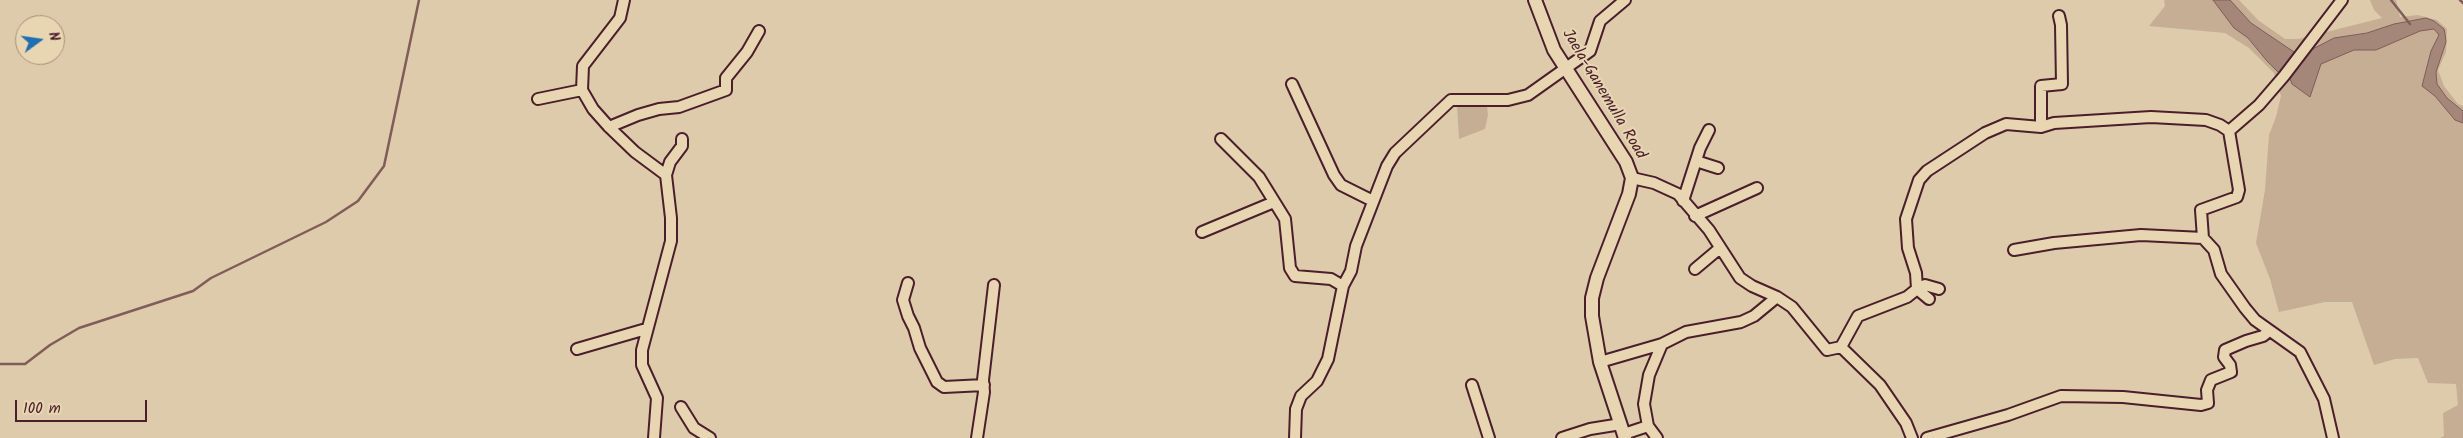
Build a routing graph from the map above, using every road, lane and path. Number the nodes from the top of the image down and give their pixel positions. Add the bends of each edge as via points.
1 (624, 0) edge
2 (1535, 0) edge
3 (1625, 0) edge
4 (2342, 0) edge
5 (2059, 16) dead end
6 (759, 31) dead end
7 (1565, 68) junction
8 (1292, 84) dead end
9 (582, 90) junction
10 (538, 99) dead end
11 (609, 127) junction
12 (2040, 127) junction
13 (1709, 130) dead end
14 (2229, 131) junction
15 (682, 139) dead end
16 (1221, 139) dead end
17 (1696, 161) junction
18 (1718, 168) dead end
19 (666, 175) junction
20 (1632, 178) junction
21 (1757, 188) dead end
22 (1373, 201) junction
23 (1683, 201) junction
24 (1274, 202) junction
25 (1695, 216) junction
26 (1202, 232) dead end
27 (2203, 238) junction
28 (1720, 248) junction
29 (2014, 250) dead end
30 (1695, 269) dead end
31 (908, 283) dead end
32 (994, 285) dead end
33 (1343, 286) junction
34 (1917, 289) junction
35 (1939, 289) dead end
36 (1777, 297) junction
37 (1929, 299) dead end
38 (646, 329) junction
39 (2269, 331) junction
40 (1662, 344) junction
41 (1841, 347) junction
42 (577, 349) dead end
43 (1600, 362) junction
44 (984, 385) junction
45 (1472, 385) dead end
46 (681, 407) dead end
47 (1648, 426) junction
48 (1623, 432) edge
49 (654, 434) edge
50 (710, 438) edge
51 (977, 438) edge
52 (1295, 438) edge
53 (1489, 438) edge
54 (1562, 438) edge
55 (1657, 438) edge
56 (1912, 438) edge
57 (1927, 438) edge
58 (2333, 438) edge

1 - 9 street via 620,18 582,66
2 - 7 main road, Jaela-Ganemulla Road via 1545,30
3 - 7 street via 1600,21 1590,51
4 - 14 street via 2259,105
5 - 12 street via 2062,84 2041,86
6 - 11 street via 726,78 726,90 679,107 638,114
7 - 20 main road, Jaela-Ganemulla Road via 1626,162
7 - 22 street via 1528,95 1518,98 1458,98 1445,103 1387,166
8 - 22 street via 1334,175 1341,185
9 - 10 street
9 - 11 street
11 - 19 street
12 - 14 street via 2068,122 2160,117 2206,120
12 - 34 street via 2006,124 1985,133 1927,171 1919,180 1906,219 1908,248
13 - 17 street
14 - 27 street via 2239,190 2237,197 2201,210
15 - 19 street via 682,146 670,162
16 - 24 street via 1260,177
17 - 18 street
17 - 23 street
19 - 38 street via 671,241
20 - 23 street via 1665,187
20 - 43 main road, Jaela-Ganemulla Road via 1592,298
21 - 25 street
22 - 33 street via 1356,246 1351,271
23 - 25 street
24 - 26 street
24 - 33 street via 1285,220 1290,268 1295,276 1331,279
25 - 28 street
27 - 29 street via 2141,235
27 - 39 street via 2214,250 2221,274 2244,308
28 - 30 street
28 - 36 street via 1740,278
31 - 44 street via 903,300 920,348 937,382 944,387
32 - 44 street
33 - 52 street via 1328,359 1317,381 1301,396 1296,409
34 - 35 street via 1925,285
34 - 37 street
34 - 41 street via 1907,298 1858,316
36 - 40 street via 1741,322 1686,332
36 - 41 street via 1792,308 1827,350
38 - 42 street
38 - 49 street via 642,366 657,398
39 - 57 street via 2225,350 2224,356 2231,372 2211,380 2207,390 2208,402 2201,405 2122,397 2061,396
39 - 58 street via 2300,352 2324,398
40 - 43 street
40 - 47 street via 1646,387 1644,404
41 - 56 street via 1880,385 1906,423
43 - 48 main road, Jaela-Ganemulla Road
44 - 51 street
45 - 53 street
46 - 50 street via 694,428
47 - 48 street
47 - 55 street
48 - 54 street via 1590,429

